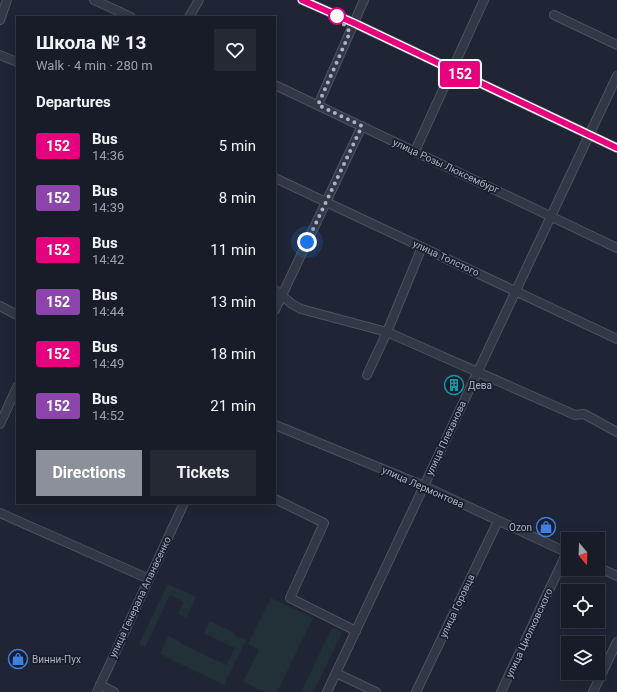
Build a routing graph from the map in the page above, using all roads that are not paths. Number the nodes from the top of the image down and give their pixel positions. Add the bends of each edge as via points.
1 (7, 0) edge
2 (94, 0) edge
3 (199, 0) edge
4 (302, 0) edge
5 (364, 0) edge
6 (484, 0) edge
7 (554, 15) dead end
8 (129, 16) edge
9 (190, 16) edge
10 (0, 20) edge
11 (354, 23) junction
12 (617, 45) edge
13 (0, 55) edge
14 (16, 62) edge
15 (452, 70) junction
16 (617, 76) edge
17 (276, 84) edge
18 (318, 105) junction
19 (362, 126) junction
20 (589, 135) junction
21 (617, 148) edge
22 (415, 151) junction
23 (276, 178) edge
24 (326, 202) junction
25 (551, 216) junction
26 (422, 247) junction
27 (617, 248) edge
28 (516, 290) junction
29 (278, 293) edge
30 (276, 304) edge
31 (0, 306) edge
32 (16, 314) edge
33 (387, 332) junction
34 (617, 339) edge
35 (477, 373) junction
36 (367, 375) dead end
37 (16, 389) edge
38 (0, 424) edge
39 (276, 426) edge
40 (617, 432) edge
41 (424, 486) junction
42 (276, 499) edge
43 (184, 504) edge
44 (0, 513) edge
45 (498, 521) junction
46 (561, 549) edge
47 (561, 567) edge
48 (605, 570) edge
49 (617, 576) edge
50 (149, 579) junction
51 (356, 631) junction
52 (617, 642) edge
53 (336, 673) junction
54 (98, 689) edge
55 (114, 692) edge
56 (327, 692) edge
57 (376, 692) edge
58 (416, 692) edge
59 (501, 692) edge
60 (593, 692) edge

1 - 10 street
2 - 8 street
3 - 9 street
4 - 11 street
5 - 11 street
6 - 15 street
7 - 12 street
11 - 15 street
11 - 18 street
13 - 14 street
15 - 20 street
15 - 22 street
16 - 20 street, улица Плеханова
17 - 18 street, улица Розы Люксембург
18 - 19 street, улица Розы Люксембург
19 - 22 street, улица Розы Люксембург
19 - 24 street
20 - 21 street
20 - 25 street, улица Плеханова
22 - 25 street, улица Розы Люксембург
23 - 24 street, улица Толстого
24 - 26 street, улица Толстого
24 - 29 street
25 - 27 street, улица Розы Люксембург
25 - 28 street, улица Плеханова
26 - 28 street, улица Толстого
26 - 33 street
28 - 34 street, улица Толстого
28 - 35 street, улица Плеханова
29 - 30 street
29 - 33 street via 301,308
31 - 32 street
33 - 35 street
33 - 36 street
35 - 40 street via 575,415 584,414
35 - 41 street, улица Плеханова
37 - 38 street
39 - 41 street, улица Лермонтова
41 - 45 street, улица Лермонтова
41 - 51 street, улица Плеханова
42 - 51 street via 324,523 290,598
43 - 50 street, улица Генерала Апанасенко
44 - 50 street
45 - 46 street, улица Лермонтова
45 - 58 street, улица Горовца
47 - 59 street, улица Циолковского
48 - 49 street
50 - 54 street, улица Генерала Апанасенко
51 - 53 street, улица Плеханова
52 - 60 street
53 - 56 street, улица Плеханова
53 - 57 street
54 - 55 street

